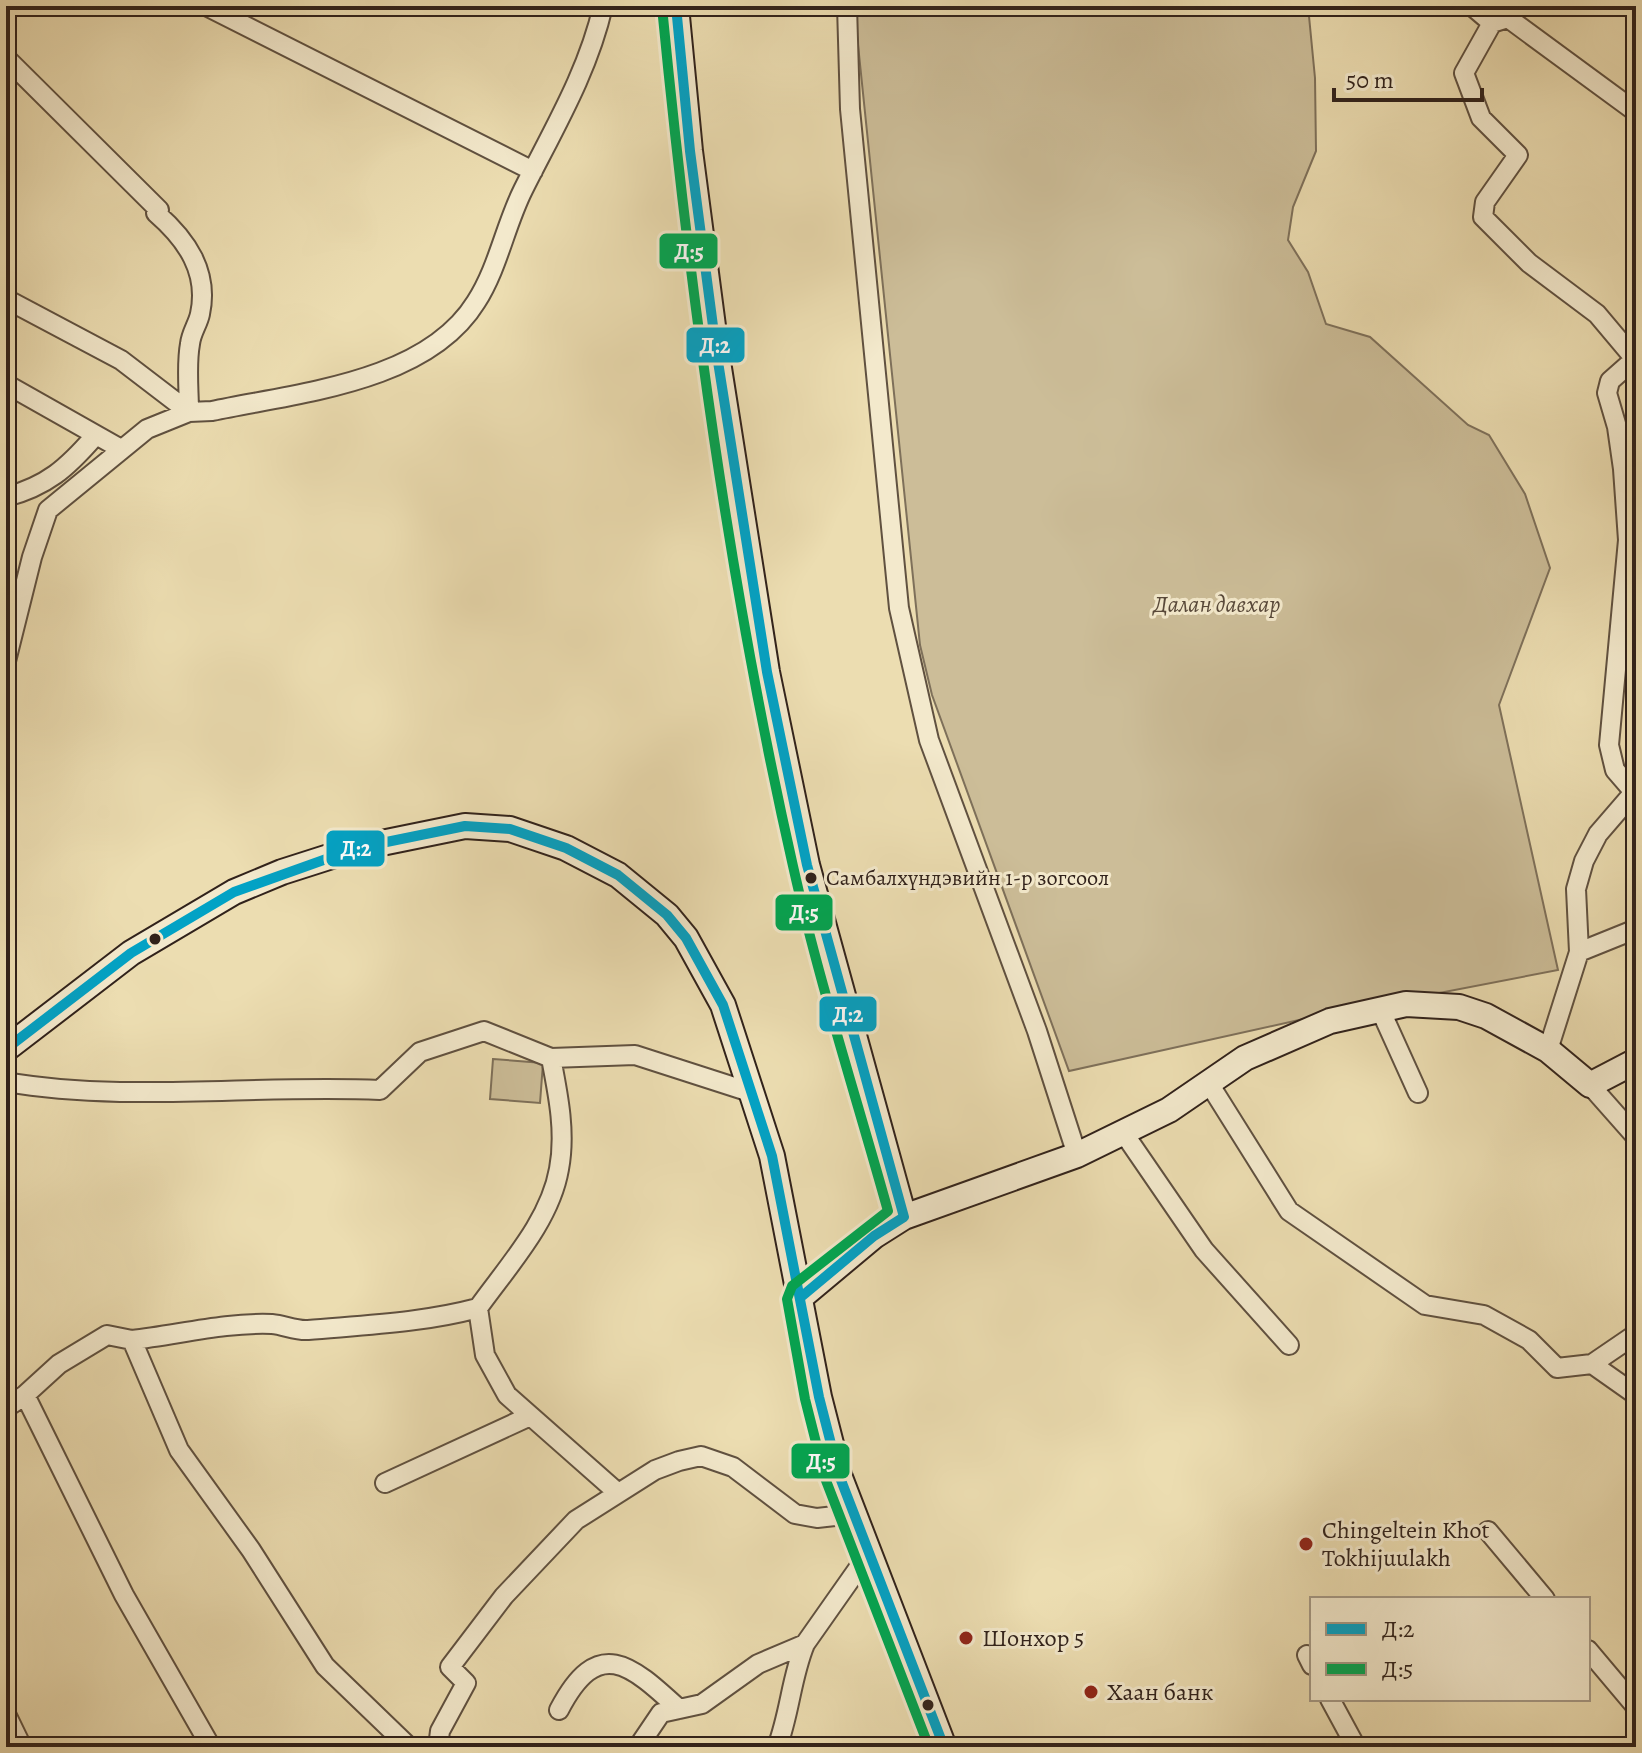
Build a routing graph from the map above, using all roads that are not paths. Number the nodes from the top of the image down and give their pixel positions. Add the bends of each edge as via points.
1 (206, 6) edge
2 (603, 6) edge
3 (676, 6) edge
4 (847, 6) edge
5 (1472, 6) edge
6 (1492, 23) junction
7 (6, 58) edge
8 (1636, 112) edge
9 (533, 171) junction
10 (6, 299) edge
11 (1635, 358) edge
12 (6, 384) edge
13 (189, 412) junction
14 (94, 437) junction
15 (121, 449) junction
16 (6, 497) edge
17 (6, 661) edge
18 (1635, 791) edge
19 (1636, 929) edge
20 (1579, 952) junction
21 (1380, 1009) junction
22 (6, 1049) edge
23 (1548, 1050) junction
24 (551, 1058) junction
25 (1636, 1061) edge
26 (1210, 1085) junction
27 (1590, 1085) junction
28 (9, 1086) edge
29 (753, 1093) junction
30 (1418, 1093) dead end
31 (1123, 1132) junction
32 (1636, 1137) edge
33 (1077, 1155) junction
34 (904, 1217) junction
35 (801, 1297) junction
36 (478, 1308) junction
37 (1636, 1334) edge
38 (132, 1340) junction
39 (1289, 1345) dead end
40 (1592, 1364) junction
41 (25, 1395) junction
42 (1636, 1395) edge
43 (6, 1408) edge
44 (528, 1417) junction
45 (385, 1483) dead end
46 (618, 1493) junction
47 (853, 1514) junction
48 (1488, 1531) dead end
49 (869, 1553) junction
50 (1543, 1597) edge
51 (805, 1644) junction
52 (1590, 1652) edge
53 (1331, 1701) edge
54 (1636, 1707) edge
55 (679, 1709) junction
56 (559, 1710) dead end
57 (6, 1714) edge
58 (22, 1747) edge
59 (211, 1747) edge
60 (409, 1747) edge
61 (438, 1747) edge
62 (638, 1747) edge
63 (777, 1747) edge
64 (944, 1747) edge
65 (1356, 1747) edge

1 - 9 street
2 - 9 street via 586,63
3 - 34 street via 716,349 767,672 807,865
4 - 33 street via 852,123 899,608 929,740
5 - 6 street
6 - 8 street via 1508,18
6 - 11 street via 1464,73 1481,118 1518,155 1485,202 1483,217 1529,263 1597,314
7 - 13 street via 159,210 156,213 192,255 204,280 190,344
9 - 13 street via 476,302 438,342 352,382
10 - 13 street via 121,360
11 - 18 street via 1610,381 1607,393 1623,469 1628,540 1609,745 1615,770
12 - 14 street
13 - 15 street via 147,429
14 - 15 street
14 - 16 street via 63,472
15 - 17 street via 45,514
18 - 20 street via 1598,834 1584,861 1576,889
19 - 20 street
20 - 23 street
21 - 23 street via 1406,1004 1459,1007
21 - 26 street via 1295,1034 1245,1058
21 - 30 street
22 - 29 street via 131,953 234,892 357,848 465,826 510,829 566,848 618,875 667,915 711,980
23 - 27 street
24 - 28 street via 484,1031 420,1052 380,1090 59,1091
24 - 29 street via 635,1055
24 - 36 street via 561,1115 559,1170 536,1226
25 - 27 street
26 - 31 street
26 - 40 street via 1289,1211 1425,1305 1484,1315 1529,1340 1557,1368
27 - 32 street
29 - 35 street via 786,1215
31 - 33 street
31 - 39 street via 1204,1250
33 - 34 street
34 - 35 street
35 - 47 street via 828,1437
36 - 38 street via 380,1326 357,1323 306,1330 273,1324
36 - 44 street via 485,1355 507,1395
37 - 40 street
38 - 41 street via 107,1335 59,1364
38 - 60 street via 179,1450 325,1666
40 - 42 street
41 - 43 street
41 - 59 street via 124,1595
44 - 45 street
44 - 46 street
46 - 47 street via 655,1470 701,1456 733,1467 795,1514
46 - 61 street via 576,1520 504,1596 450,1667 466,1683 440,1731
47 - 49 street
48 - 50 street
49 - 51 street
49 - 64 street
51 - 55 street via 758,1664 702,1704
51 - 63 street via 792,1675 791,1706
52 - 54 street
53 - 65 street
55 - 56 street via 628,1665 607,1665 588,1668
55 - 62 street via 661,1713
57 - 58 street

